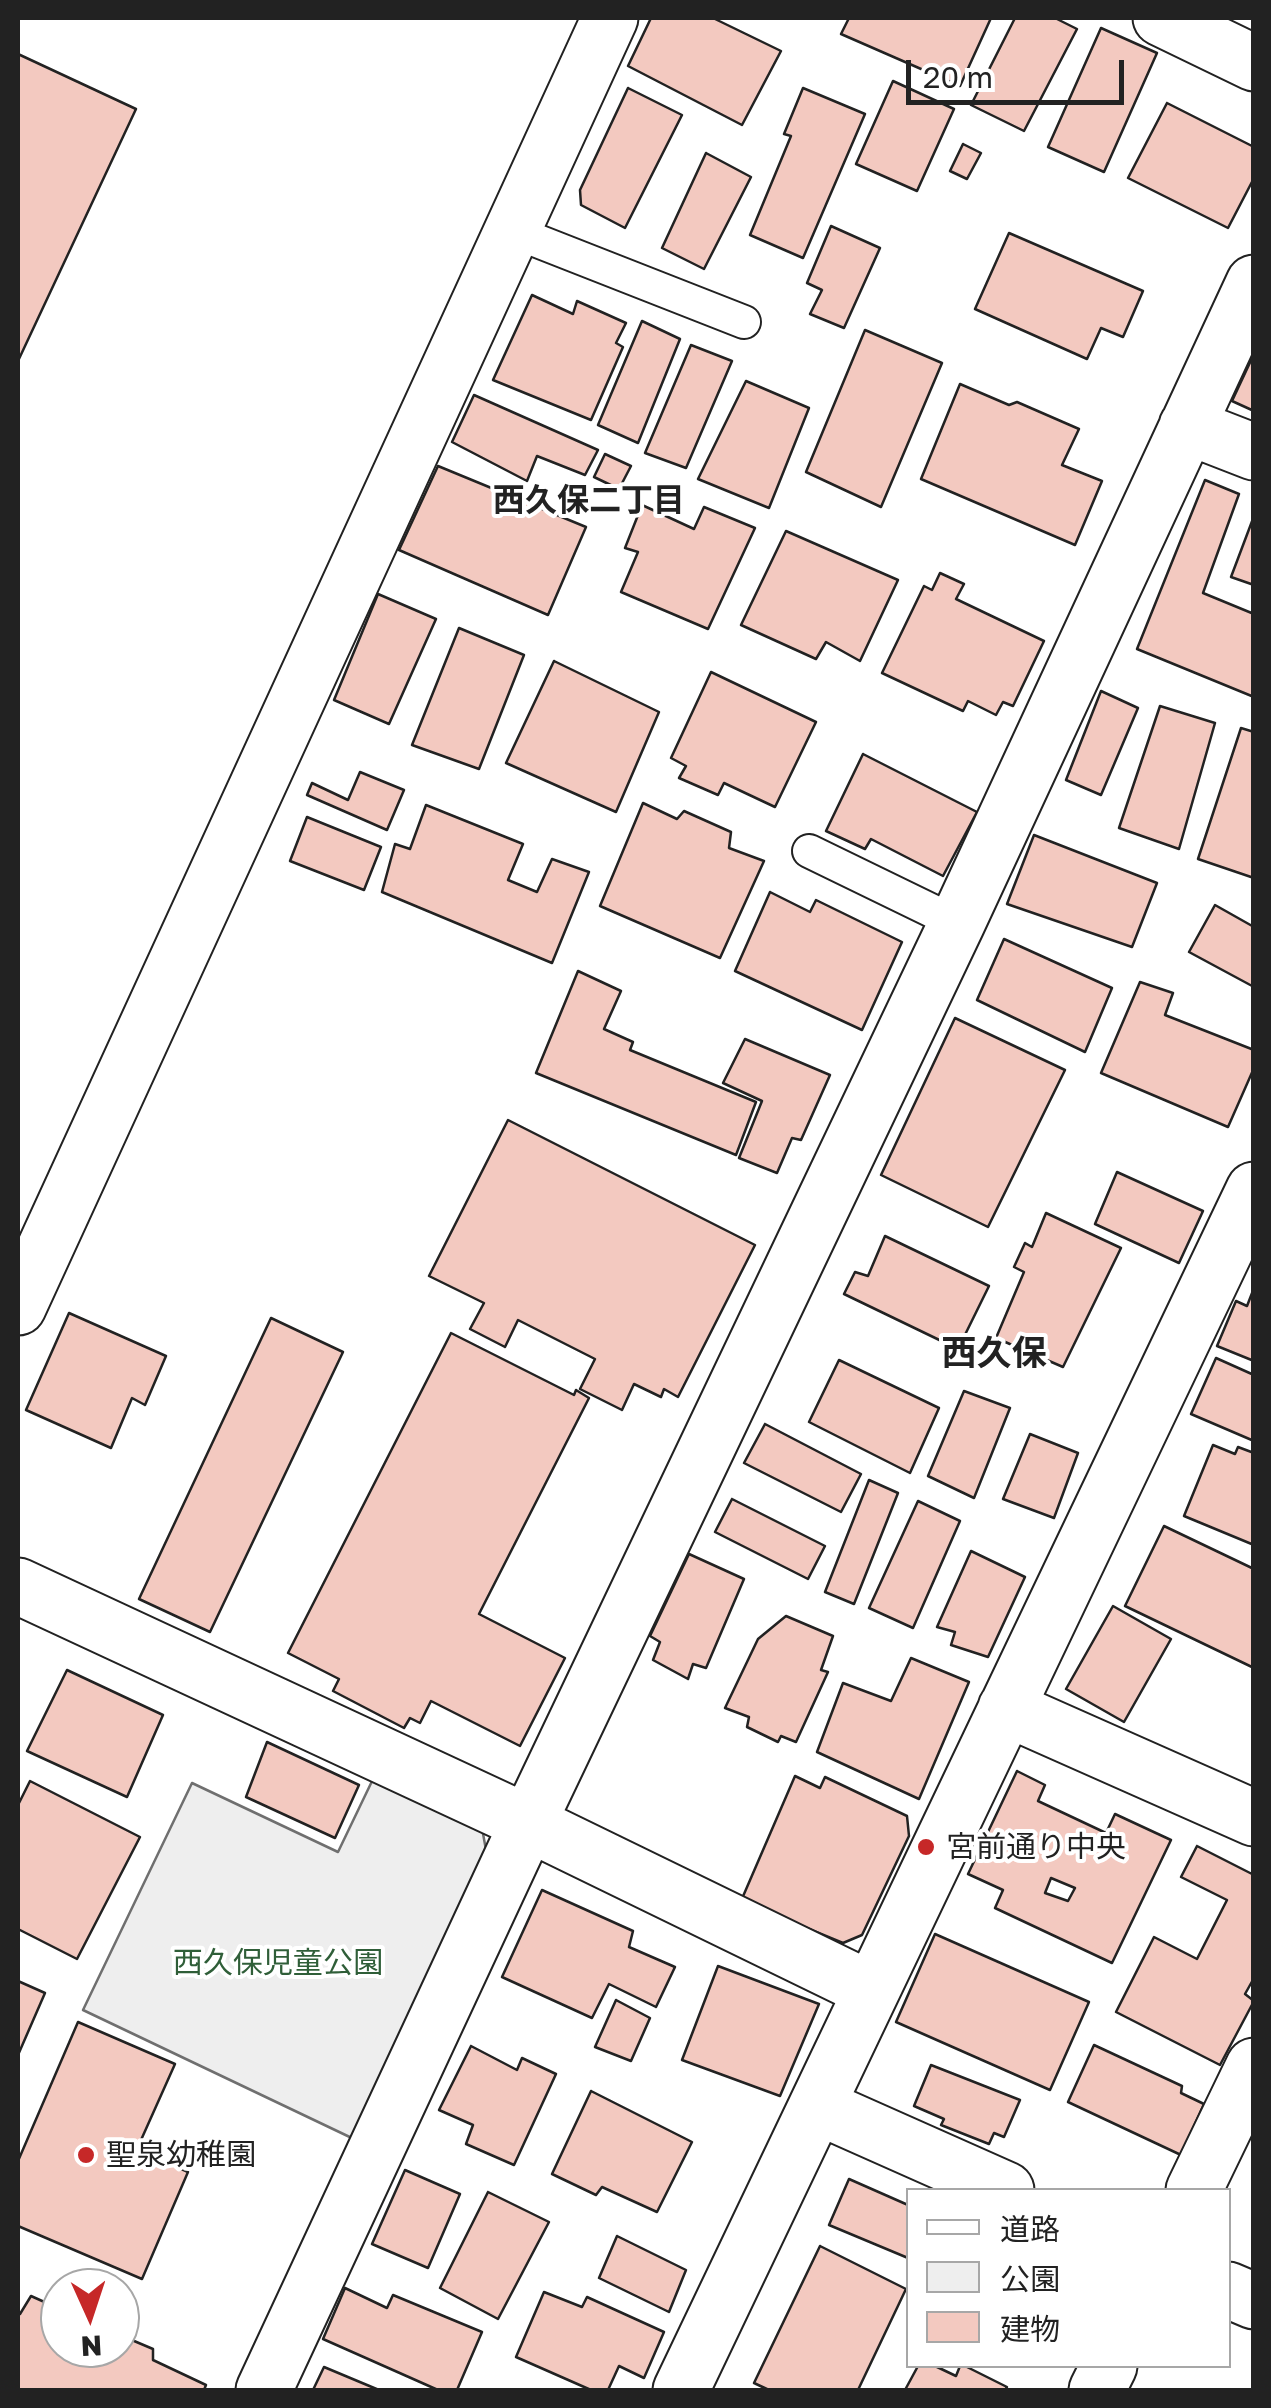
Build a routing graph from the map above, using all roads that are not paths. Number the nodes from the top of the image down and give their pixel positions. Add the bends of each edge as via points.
1 (610, 18) edge
2 (1161, 18) edge
3 (1254, 63) edge
4 (512, 231) junction
5 (1254, 283) edge
6 (744, 322) dead end
7 (1187, 426) junction
8 (1254, 452) edge
9 (809, 851) dead end
10 (957, 924) junction
11 (1254, 1190) edge
12 (1242, 1244) edge
13 (18, 1307) edge
14 (18, 1586) edge
15 (1006, 1708) junction
16 (1254, 1818) edge
17 (528, 1823) junction
18 (872, 1990) junction
19 (1254, 2066) edge
20 (817, 2106) junction
21 (1002, 2188) edge
22 (1195, 2188) edge
23 (264, 2390) edge
24 (682, 2390) edge

1 - 4 street
2 - 3 street
4 - 6 lane
4 - 13 street
5 - 7 street
7 - 8 street
7 - 10 street
9 - 10 lane
10 - 17 street
11 - 12 street
12 - 15 street
14 - 17 street
15 - 16 street
15 - 18 street
17 - 18 street
17 - 23 street
18 - 20 street
19 - 22 street
20 - 21 street
20 - 24 street

